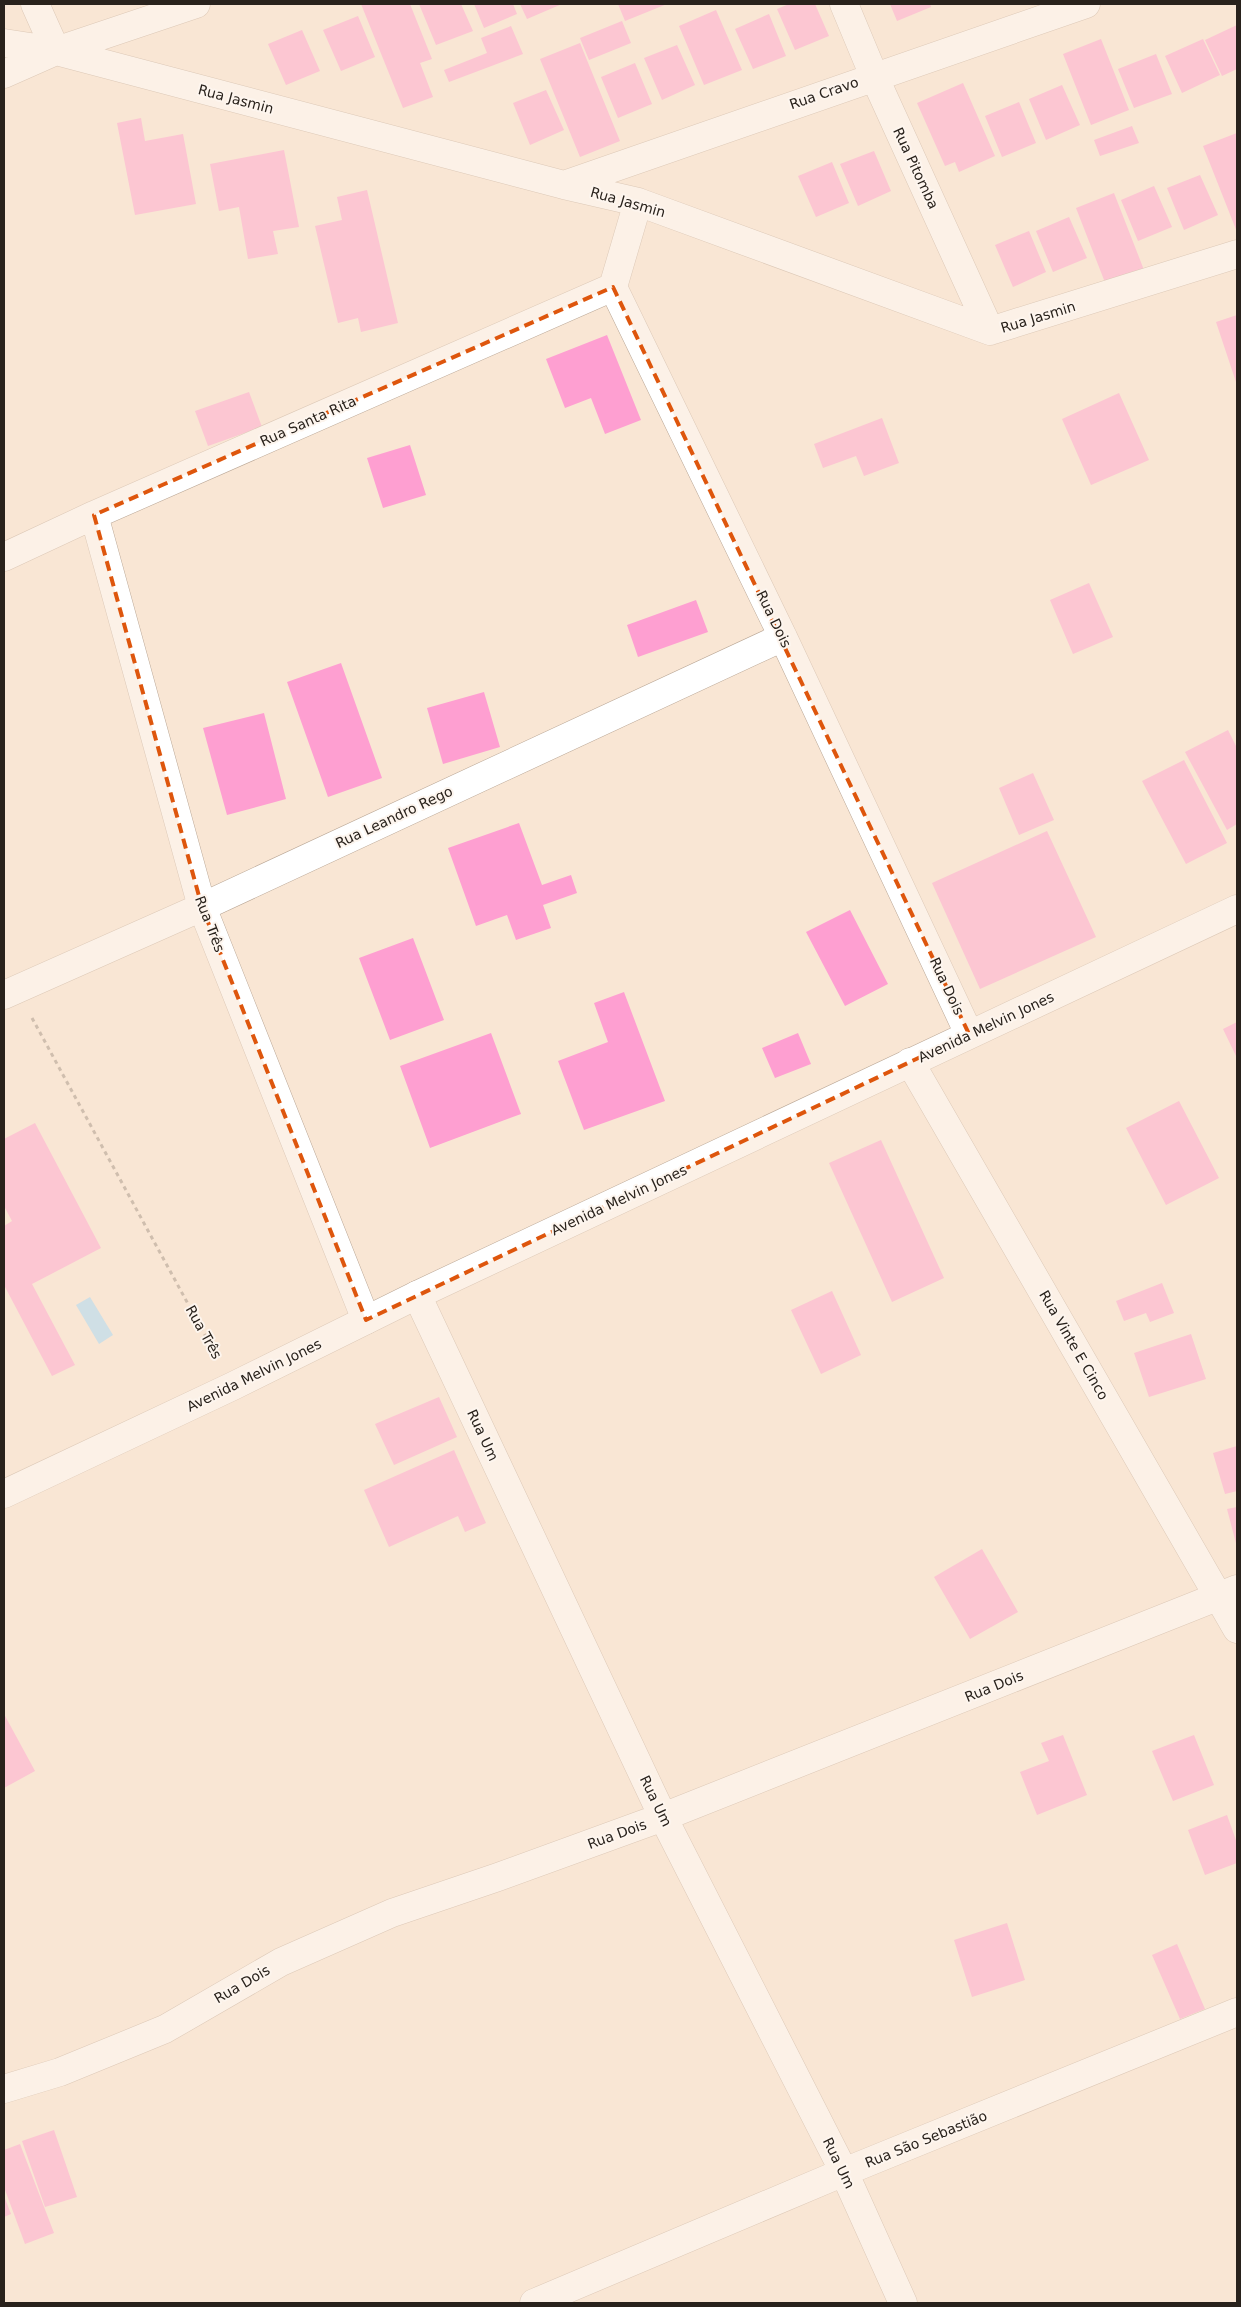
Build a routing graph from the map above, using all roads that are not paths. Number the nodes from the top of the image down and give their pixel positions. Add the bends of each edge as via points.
1 (35, 4) edge
2 (196, 4) edge
3 (844, 4) edge
4 (1086, 4) edge
5 (4, 42) edge
6 (56, 51) junction
7 (4, 74) edge
8 (874, 76) junction
9 (564, 185) junction
10 (638, 202) junction
11 (1237, 254) edge
12 (613, 288) junction
13 (990, 331) junction
14 (94, 515) junction
15 (4, 557) edge
16 (783, 637) junction
17 (202, 907) junction
18 (1237, 910) edge
19 (10, 992) edge
20 (969, 1034) junction
21 (910, 1062) junction
22 (417, 1295) junction
23 (366, 1320) junction
24 (4, 1494) edge
25 (1229, 1593) edge
26 (1237, 1629) edge
27 (663, 1817) junction
28 (1237, 2012) edge
29 (4, 2089) edge
30 (844, 2172) junction
31 (534, 2303) edge
32 (903, 2303) edge

1 - 6 street
2 - 6 street
3 - 8 street, Rua Pitomba
4 - 8 street, Rua Cravo
5 - 6 street, Rua Jasmin
6 - 7 street
6 - 9 street, Rua Jasmin
8 - 9 street, Rua Cravo
8 - 13 street, Rua Pitomba
9 - 10 street, Rua Jasmin
10 - 12 street
10 - 13 street, Rua Jasmin
11 - 13 street, Rua Jasmin
12 - 14 street, Rua Santa Rita
12 - 16 street, Rua Dois
14 - 15 street, Rua Santa Rita
14 - 17 street, Rua Três
16 - 17 street, Rua Leandro Rego
16 - 20 street, Rua Dois
17 - 19 street, Rua Leandro Rego
17 - 23 street, Rua Três
18 - 20 street, Avenida Melvin Jones
20 - 21 street, Avenida Melvin Jones
21 - 22 street, Avenida Melvin Jones
21 - 25 street, Rua Vinte E Cinco
22 - 23 street, Avenida Melvin Jones
22 - 27 street, Rua Um
23 - 24 street, Avenida Melvin Jones
25 - 26 street, Rua Vinte E Cinco
25 - 27 street, Rua Dois
27 - 29 street, Rua Dois via 392,1913 281,1962 165,2029 60,2072
27 - 30 street, Rua Um
28 - 30 street, Rua São Sebastião
30 - 31 street, Rua São Sebastião
30 - 32 street, Rua Um

